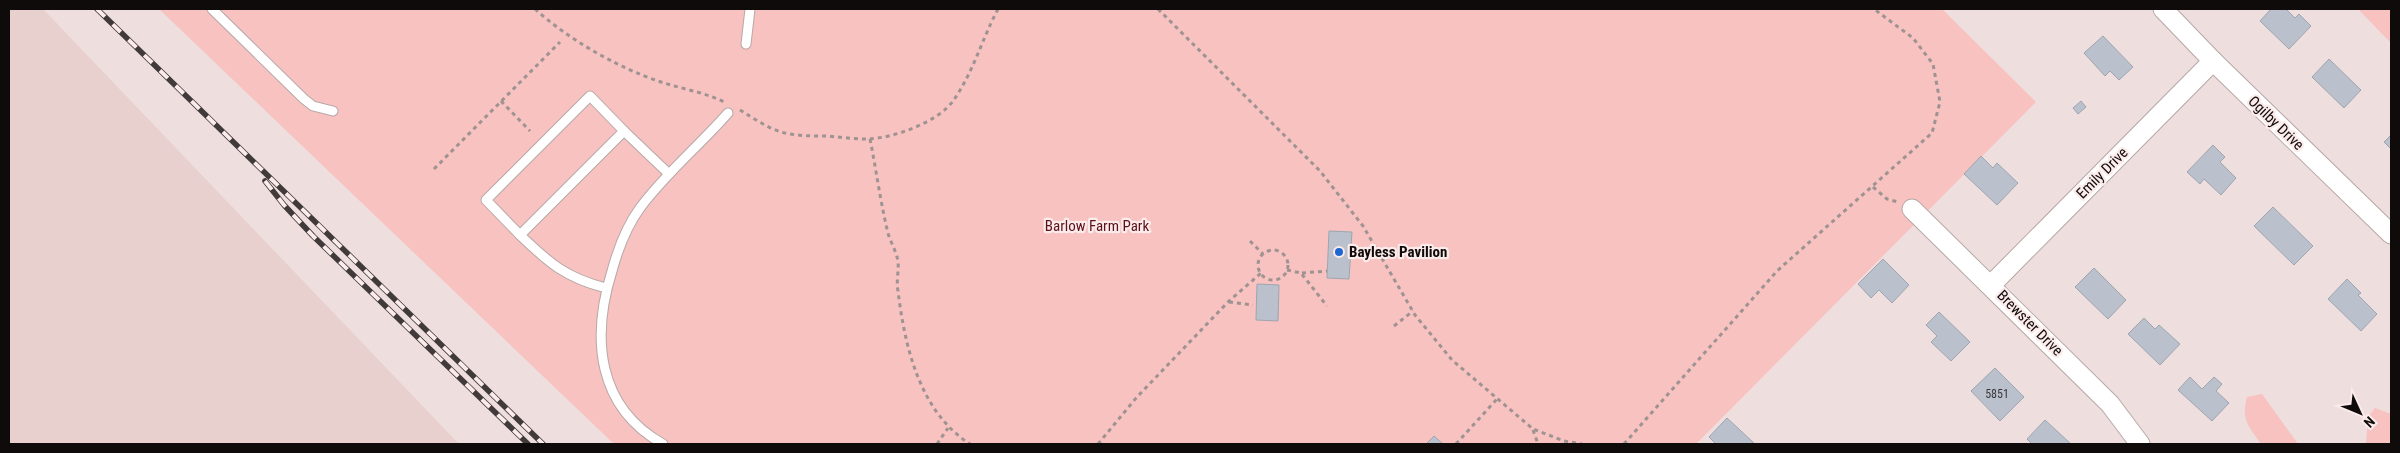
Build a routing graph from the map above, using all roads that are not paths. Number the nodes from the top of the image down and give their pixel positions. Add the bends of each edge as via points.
1 (212, 9) edge
2 (750, 9) edge
3 (2163, 9) edge
4 (746, 44) dead end
5 (2213, 61) junction
6 (332, 111) dead end
7 (728, 113) dead end
8 (624, 130) junction
9 (669, 174) junction
10 (1912, 209) road end
11 (2391, 234) edge
12 (520, 235) junction
13 (1991, 285) junction
14 (606, 288) junction
15 (664, 444) edge
16 (2140, 444) edge

1 - 6 lane via 304,100
2 - 4 lane
3 - 5 street, Ogilby Drive
5 - 11 street, Ogilby Drive
5 - 13 street, Emily Drive
7 - 9 lane
8 - 9 lane
8 - 12 lane
8 - 12 lane via 590,96 506,179 486,200
9 - 14 lane via 639,209 619,246
10 - 13 street, Brewster Drive
12 - 14 lane via 558,269 581,282
13 - 16 street, Brewster Drive via 2114,408
14 - 15 lane via 600,346 604,370 616,398 632,420

